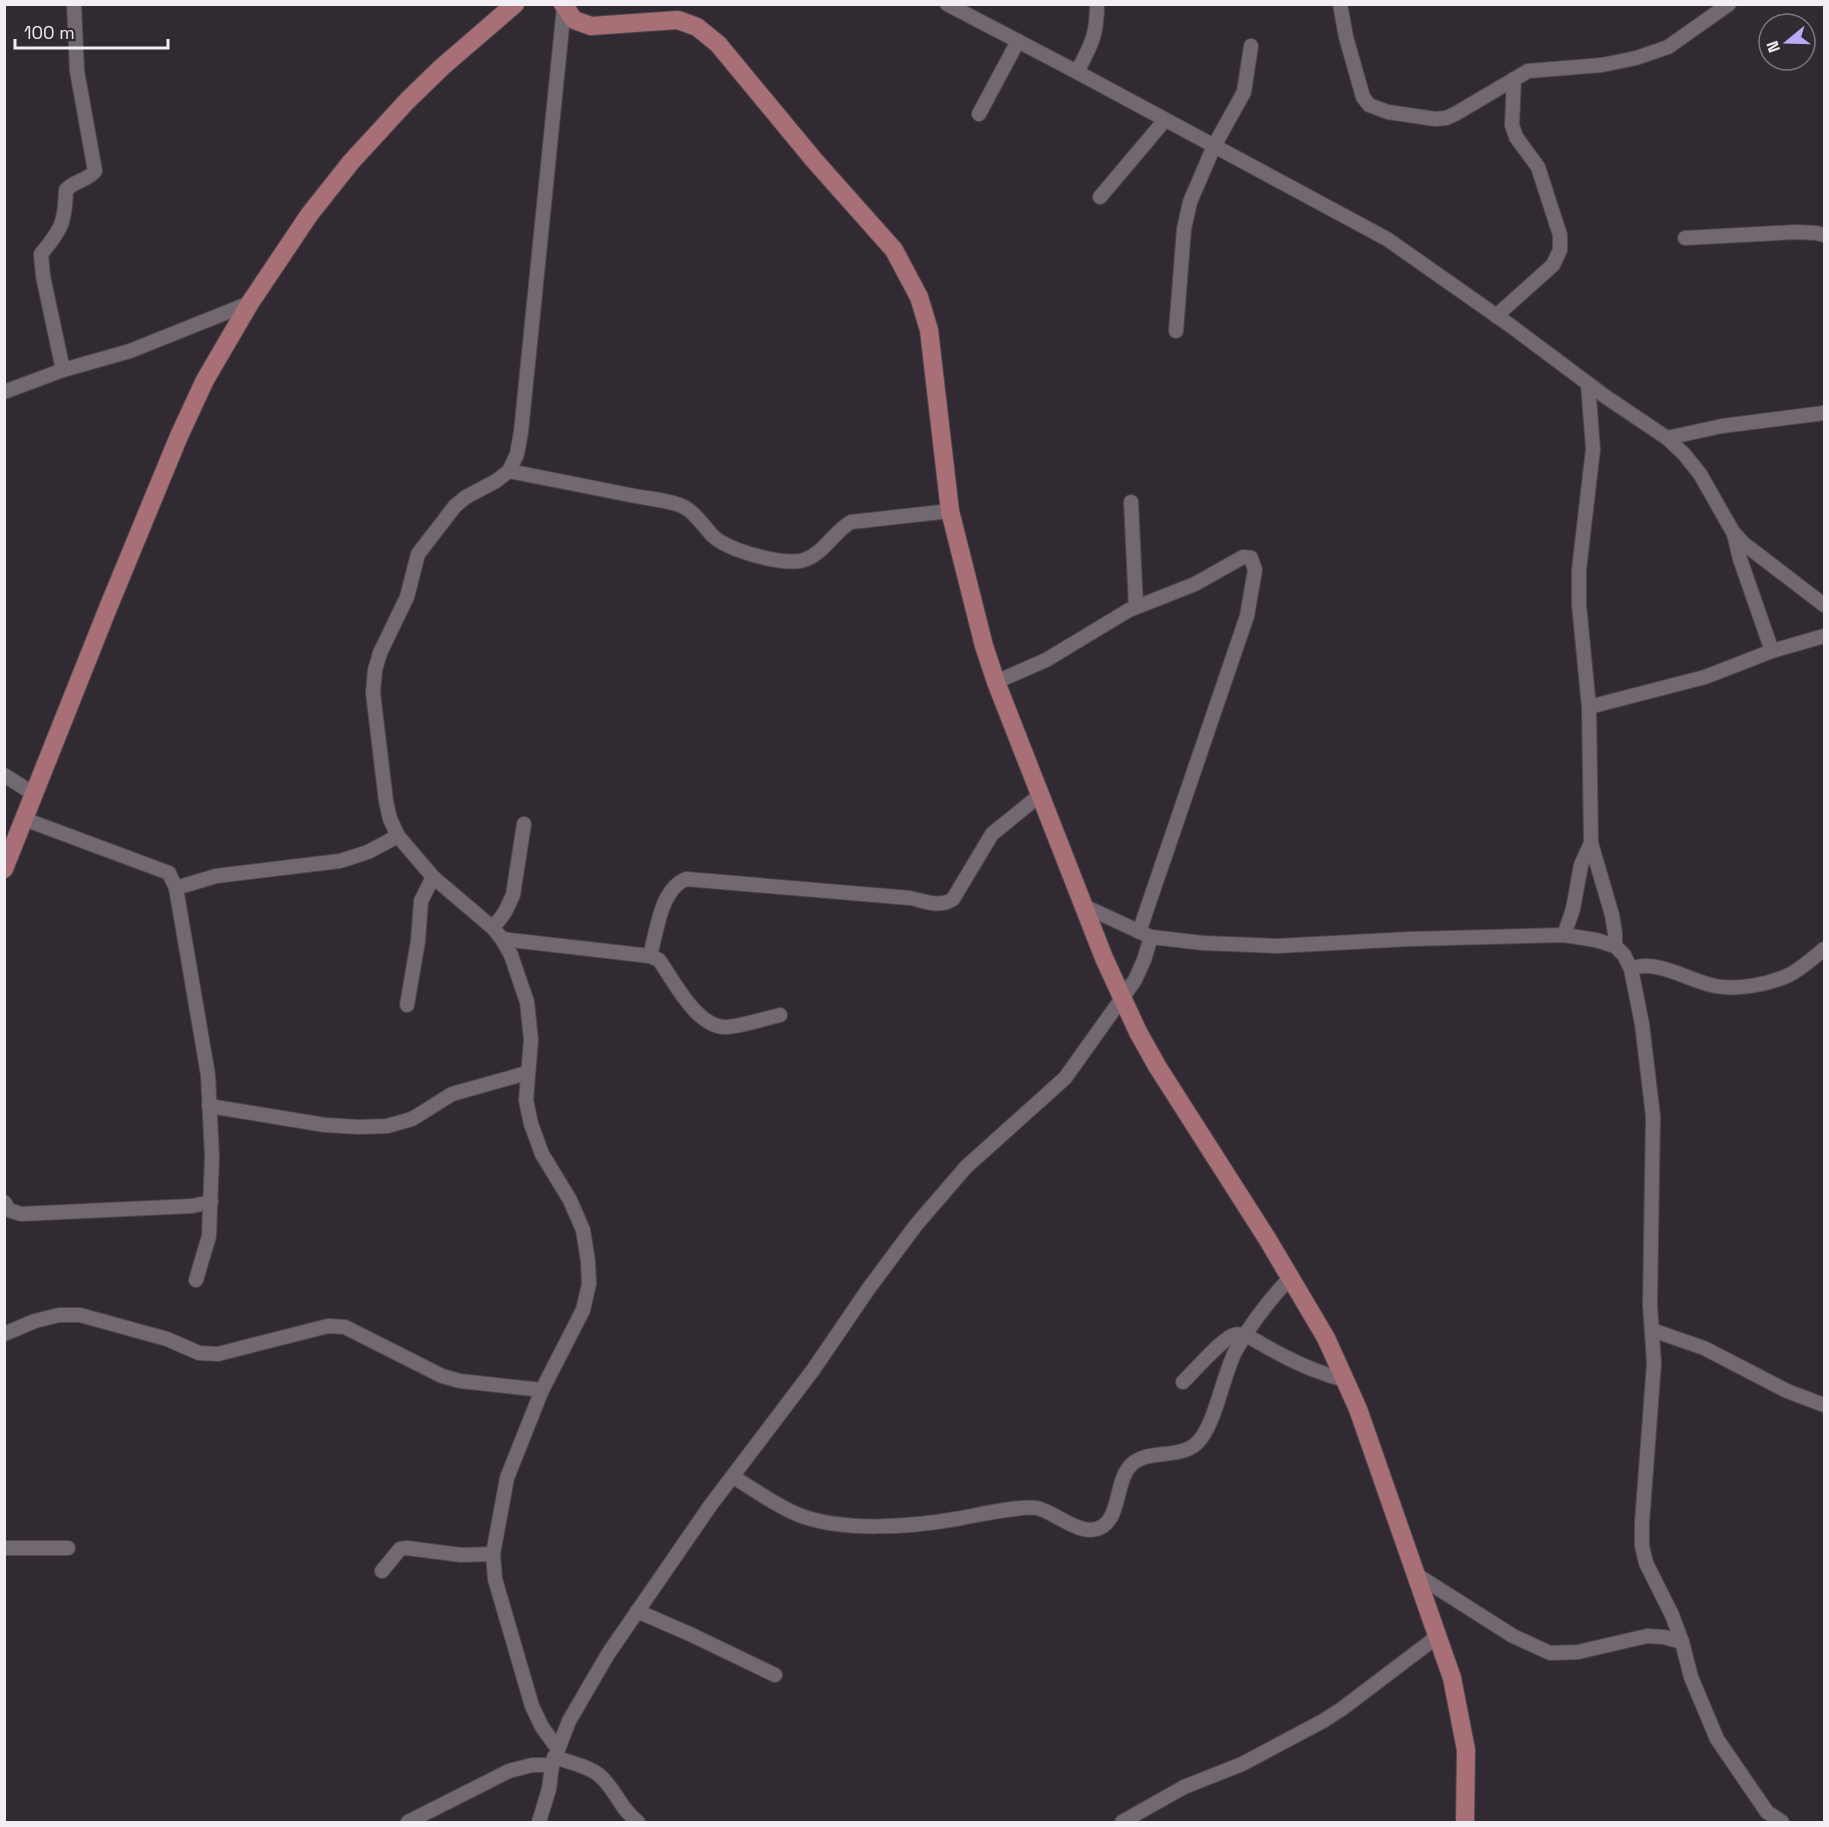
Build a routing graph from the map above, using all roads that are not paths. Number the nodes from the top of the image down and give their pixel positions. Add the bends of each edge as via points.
1 (74, 4) edge
2 (515, 4) edge
3 (947, 4) edge
4 (1097, 4) edge
5 (1340, 4) edge
6 (1729, 4) edge
7 (563, 6) edge
8 (1018, 41) junction
9 (1251, 46) dead end
10 (1077, 72) junction
11 (1514, 79) junction
12 (979, 114) dead end
13 (1165, 120) junction
14 (1214, 146) junction
15 (1100, 197) dead end
16 (1824, 236) edge
17 (1685, 238) dead end
18 (250, 303) junction
19 (1496, 316) junction
20 (1176, 331) dead end
21 (63, 370) junction
22 (1588, 384) junction
23 (4, 392) edge
24 (1824, 413) edge
25 (1667, 438) junction
26 (508, 471) junction
27 (1131, 502) dead end
28 (950, 511) junction
29 (1733, 532) junction
30 (1824, 605) edge
31 (1136, 606) junction
32 (1824, 636) edge
33 (1772, 651) junction
34 (996, 682) junction
35 (1589, 707) junction
36 (4, 775) edge
37 (34, 794) junction
38 (1040, 795) junction
39 (24, 819) junction
40 (524, 824) dead end
41 (398, 836) junction
42 (1591, 843) junction
43 (4, 869) edge
44 (433, 877) junction
45 (176, 888) junction
46 (1084, 906) junction
47 (493, 928) junction
48 (1145, 934) junction
49 (1564, 935) junction
50 (502, 939) junction
51 (1615, 946) junction
52 (1824, 949) edge
53 (650, 956) junction
54 (1631, 969) junction
55 (1122, 997) junction
56 (407, 1005) dead end
57 (780, 1015) dead end
58 (527, 1073) junction
59 (209, 1106) junction
60 (4, 1202) edge
61 (211, 1202) junction
62 (1290, 1278) junction
63 (196, 1280) dead end
64 (1652, 1330) junction
65 (4, 1334) edge
66 (1246, 1336) junction
67 (1345, 1380) junction
68 (1183, 1382) dead end
69 (542, 1390) junction
70 (1824, 1405) edge
71 (733, 1477) junction
72 (4, 1548) edge
73 (68, 1548) dead end
74 (493, 1554) junction
75 (382, 1571) dead end
76 (1417, 1575) junction
77 (637, 1611) junction
78 (1438, 1636) junction
79 (1682, 1642) junction
80 (775, 1675) dead end
81 (569, 1721) junction
82 (542, 1727) junction
83 (555, 1757) junction
84 (1767, 1817) edge
85 (408, 1822) edge
86 (539, 1822) edge
87 (638, 1822) edge
88 (1122, 1822) edge
89 (1465, 1822) edge
90 (1782, 1822) edge

1 - 21 street via 77,71 95,171 90,178 66,190 64,220 41,254
2 - 18 main road via 435,74 351,162 309,214
3 - 8 street
4 - 10 street via 1092,43
5 - 11 street via 1363,98 1377,110 1446,118
6 - 11 street via 1668,47 1602,65 1528,71
7 - 26 street via 521,432 517,454
7 - 28 main road via 574,20 591,26 678,20 697,27 718,44 894,250 919,297 929,330
8 - 10 street
8 - 12 street
9 - 14 street via 1244,92
10 - 13 street
11 - 19 street via 1512,125 1538,167 1560,234 1560,250 1553,266
13 - 14 street
13 - 15 street
14 - 19 street via 1387,239
14 - 20 street via 1193,194 1184,229
16 - 17 street via 1796,232
18 - 21 street via 130,351
18 - 37 main road via 179,436
19 - 22 street
21 - 23 street
22 - 25 street
22 - 35 street via 1593,449 1578,570
24 - 25 street via 1722,426
25 - 29 street via 1700,474
26 - 28 street via 684,507 724,544 758,556 792,561 810,557 851,522
26 - 41 street via 455,506 418,554 407,597 380,653 373,693 386,801
27 - 31 street
28 - 34 main road
29 - 30 street
29 - 33 street
31 - 34 street via 1046,660
31 - 48 street via 1195,584 1243,557 1251,558 1255,570 1247,616
32 - 33 street
33 - 35 street via 1705,677
34 - 38 main road
35 - 42 street
36 - 37 street
37 - 39 main road
38 - 46 main road
38 - 53 street via 992,834 953,899 946,903 686,879 677,883 665,902
39 - 43 main road
39 - 45 street via 168,873
40 - 47 street via 513,895
41 - 44 street
41 - 45 street via 340,861 216,876
42 - 49 street via 1581,865
42 - 51 street via 1612,915
44 - 47 street
44 - 56 street via 421,901
45 - 59 street via 208,1075
46 - 48 street
46 - 55 main road
47 - 50 street
48 - 49 street via 1203,943 1277,946
48 - 55 street via 1144,960
49 - 51 street
50 - 53 street
50 - 58 street via 527,1002 531,1040
51 - 54 street
52 - 54 street via 1788,975 1759,985 1733,988 1714,986 1645,964
53 - 57 street via 659,960 704,1020 724,1027
54 - 64 street via 1653,1116
55 - 62 main road via 1158,1066
55 - 71 street via 1065,1078 966,1167 916,1225
58 - 59 street via 452,1094 412,1119 387,1126 325,1125
58 - 69 street via 526,1100 531,1124 542,1154 583,1230 588,1261 589,1284 583,1310
59 - 61 street
60 - 61 street via 9,1210 21,1214
61 - 63 street via 209,1236
62 - 66 street via 1266,1302
62 - 67 main road via 1326,1338
64 - 70 street via 1704,1348 1786,1391
64 - 79 street via 1654,1363 1642,1545 1646,1563
65 - 69 street via 35,1320 80,1315 167,1339 199,1353 218,1354 328,1326 345,1327 442,1376
66 - 67 street via 1295,1362
66 - 68 street via 1234,1335 1225,1341
66 - 71 street via 1236,1350 1206,1431 1188,1449 1132,1464 1124,1474 1111,1517 1103,1527 1076,1528 1063,1518 1036,1508 905,1525 820,1522 796,1514
67 - 76 main road
69 - 74 street via 507,1478
71 - 77 street
72 - 73 street
74 - 75 street via 461,1555 407,1548 400,1550
74 - 82 street via 495,1579 532,1706
76 - 78 main road
76 - 79 street via 1513,1636 1550,1653 1578,1652 1647,1636
77 - 80 street
77 - 81 street
78 - 88 street via 1323,1721 1242,1764 1184,1787
78 - 89 main road via 1452,1678 1466,1750
79 - 84 street via 1691,1677 1717,1739
81 - 82 street
81 - 83 street
82 - 83 street
83 - 85 street via 509,1771
83 - 86 street
83 - 87 street via 597,1773
84 - 90 street

